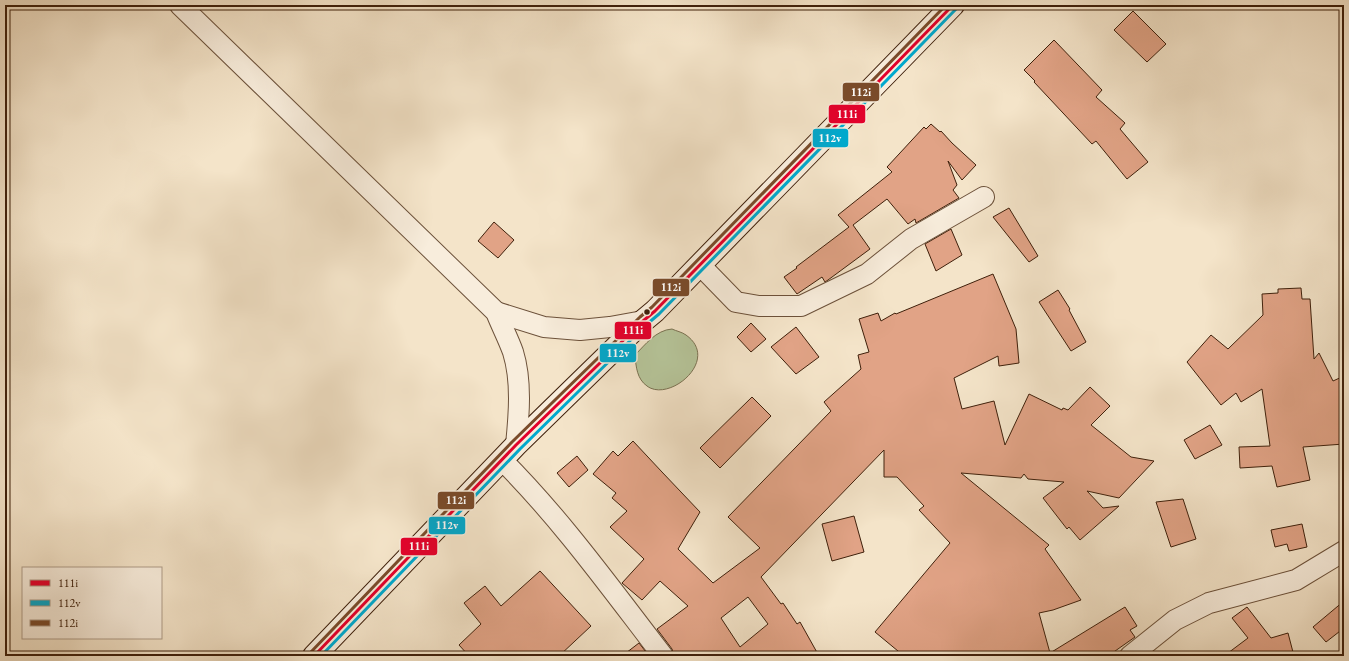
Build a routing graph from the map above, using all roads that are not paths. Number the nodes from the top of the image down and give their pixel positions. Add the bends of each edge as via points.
1 (180, 5) edge
2 (953, 5) edge
3 (984, 197) dead end
4 (700, 265) junction
5 (496, 312) junction
6 (643, 321) junction
7 (509, 452) junction
8 (1344, 550) edge
9 (314, 656) edge
10 (663, 656) edge
11 (1130, 656) edge

1 - 5 street
2 - 4 main road
3 - 4 street via 911,239 867,274 802,306 759,306 736,302
4 - 6 main road
5 - 6 street via 544,327 580,330
5 - 7 street via 513,353 518,381 520,410
6 - 7 main road
7 - 9 main road
7 - 10 street via 521,479 576,544
8 - 11 street via 1296,580 1209,602 1175,620

